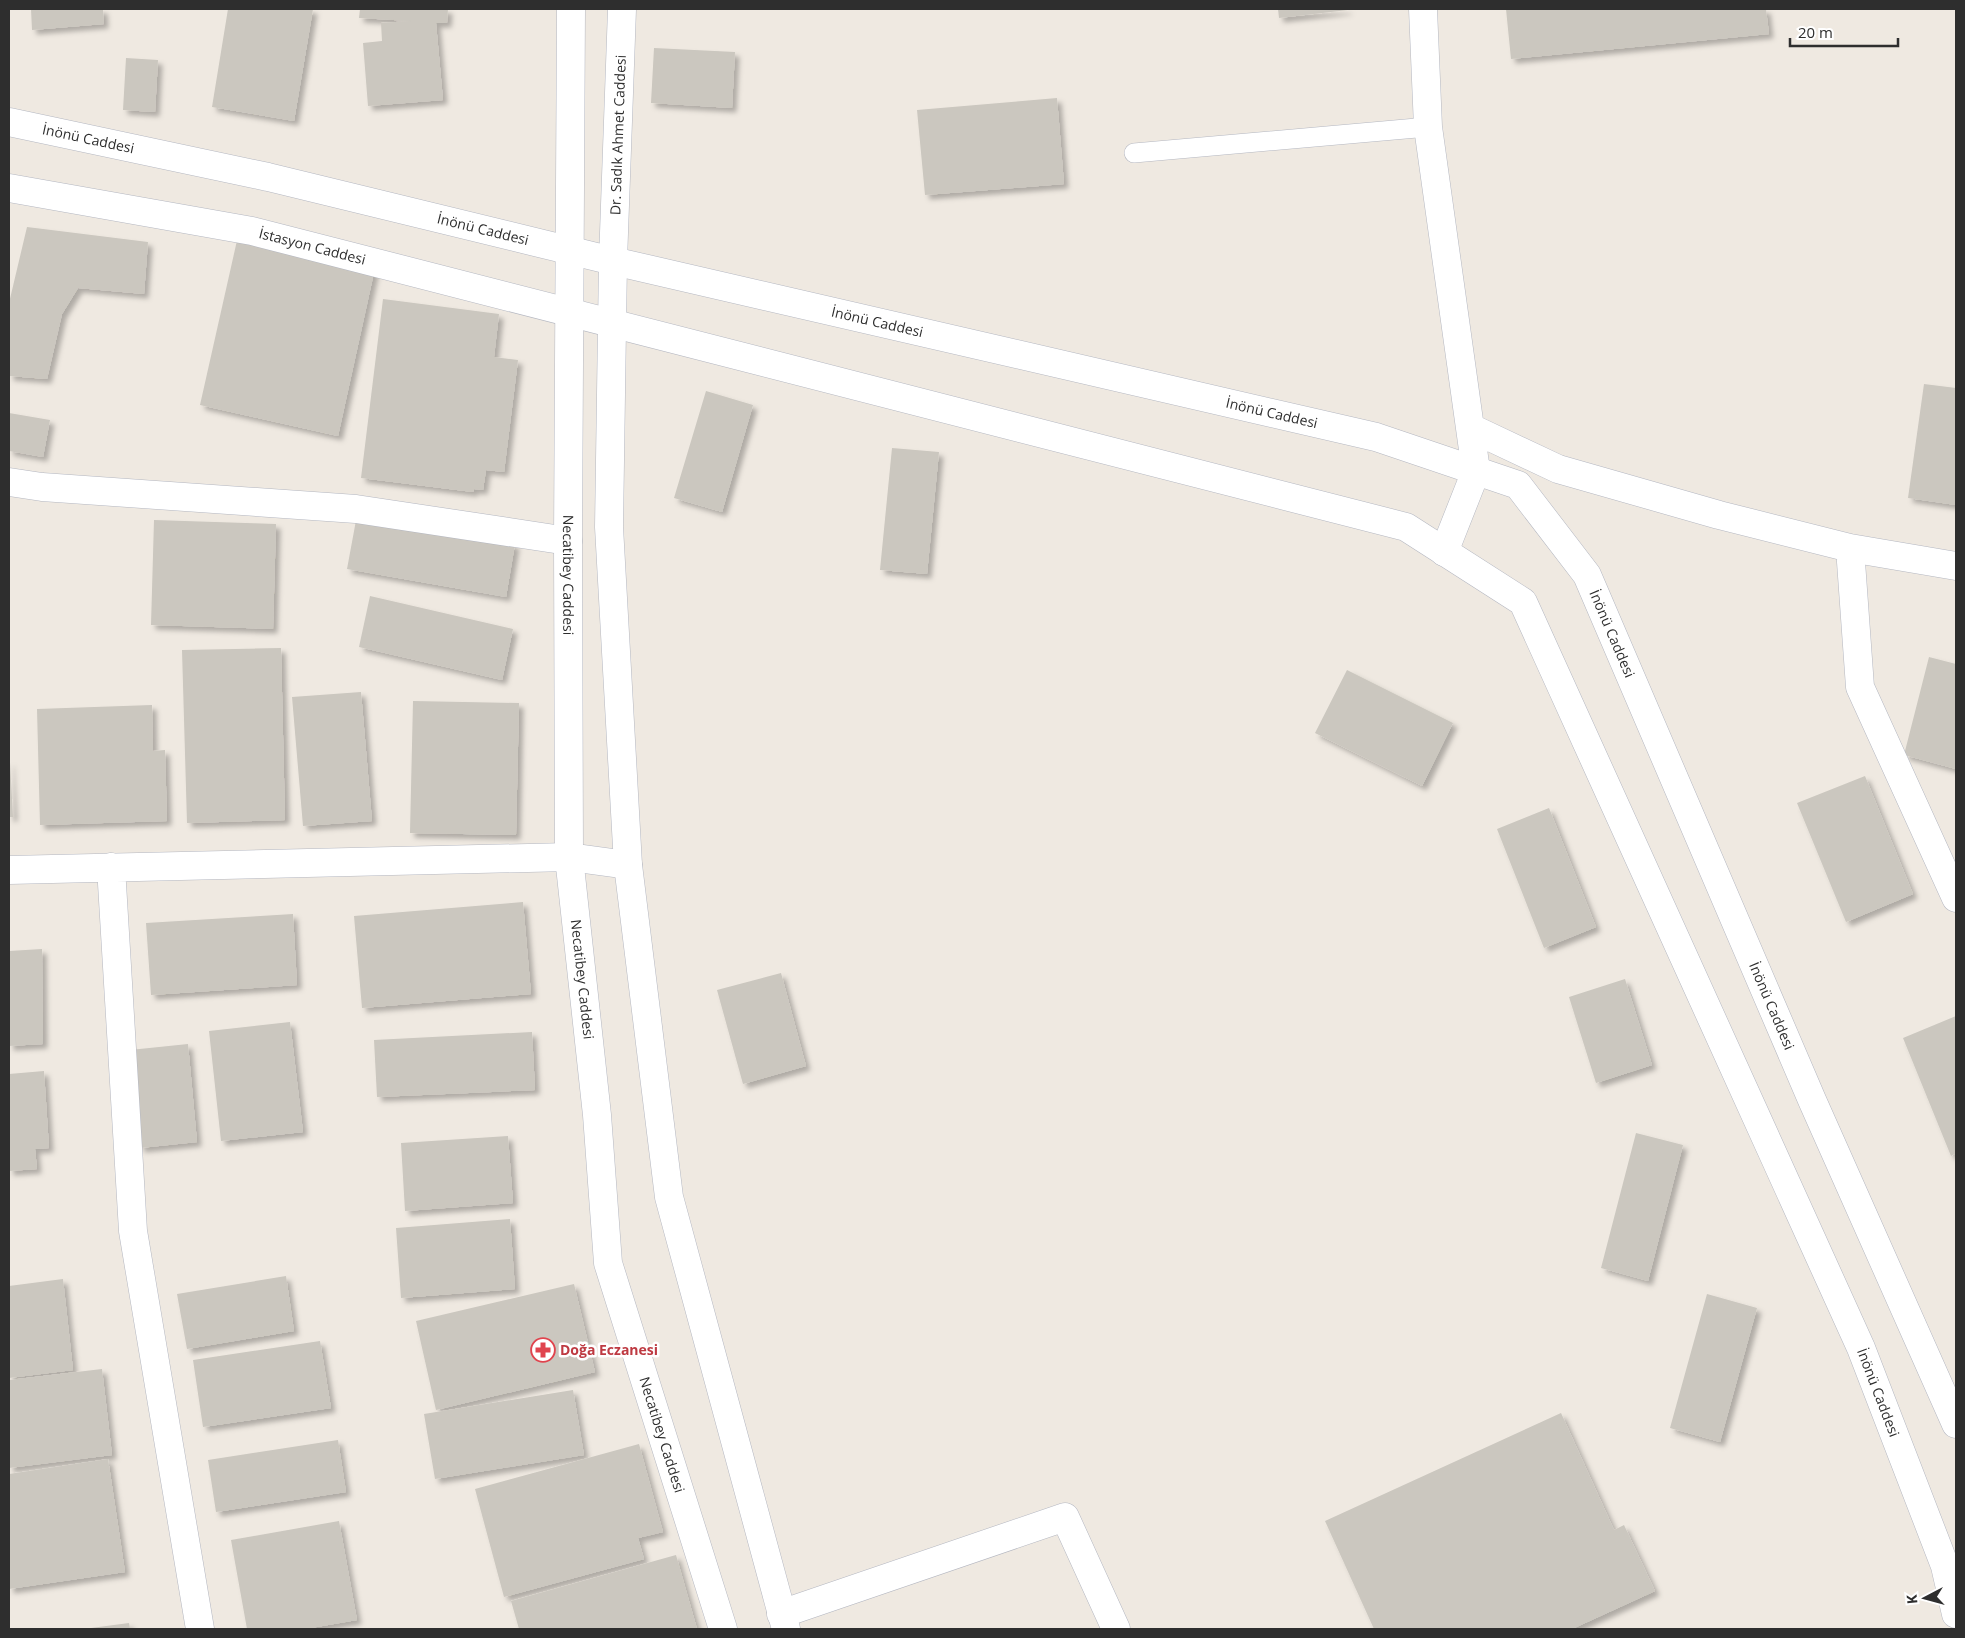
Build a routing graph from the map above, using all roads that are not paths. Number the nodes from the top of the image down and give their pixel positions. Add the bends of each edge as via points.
1 (571, 9) edge
2 (622, 9) edge
3 (1423, 9) edge
4 (9, 122) edge
5 (1428, 127) junction
6 (1134, 153) dead end
7 (9, 188) edge
8 (569, 250) junction
9 (613, 261) junction
10 (569, 311) junction
11 (612, 324) junction
12 (1471, 428) junction
13 (1476, 471) junction
14 (9, 482) edge
15 (568, 541) junction
16 (1850, 548) junction
17 (1444, 552) junction
18 (1956, 566) edge
19 (569, 858) junction
20 (628, 865) junction
21 (111, 867) junction
22 (9, 870) edge
23 (1956, 898) edge
24 (1956, 1424) edge
25 (1956, 1614) edge
26 (784, 1622) edge
27 (200, 1629) edge
28 (723, 1629) edge
29 (1116, 1629) edge

1 - 8 street
2 - 9 street, Dr. Sadık Ahmet Caddesi
3 - 5 street
4 - 8 street, İnönü Caddesi via 268,177
5 - 6 lane
5 - 12 street
7 - 10 street, İstasyon Caddesi via 252,231
8 - 9 street, İnönü Caddesi
8 - 10 street, Necatibey Caddesi
9 - 11 street, Dr. Sadık Ahmet Caddesi
9 - 13 street, İnönü Caddesi via 1376,437
10 - 11 street, İstasyon Caddesi
10 - 15 street, Necatibey Caddesi
11 - 17 street, İnönü Caddesi via 1406,527
11 - 20 street via 609,527
12 - 13 street
12 - 16 street via 1558,469
13 - 17 street
13 - 24 street, İnönü Caddesi via 1518,485 1587,575 1812,1100
14 - 15 street via 42,488 356,509
15 - 19 street, Necatibey Caddesi
16 - 18 street
16 - 23 street via 1860,687
17 - 25 street, İnönü Caddesi via 1522,602 1861,1348 1945,1566
19 - 20 street
19 - 21 street
19 - 28 street, Necatibey Caddesi via 598,1115 608,1263
20 - 26 street via 669,1197
21 - 22 street
21 - 27 street via 133,1231
26 - 29 street via 1065,1517

